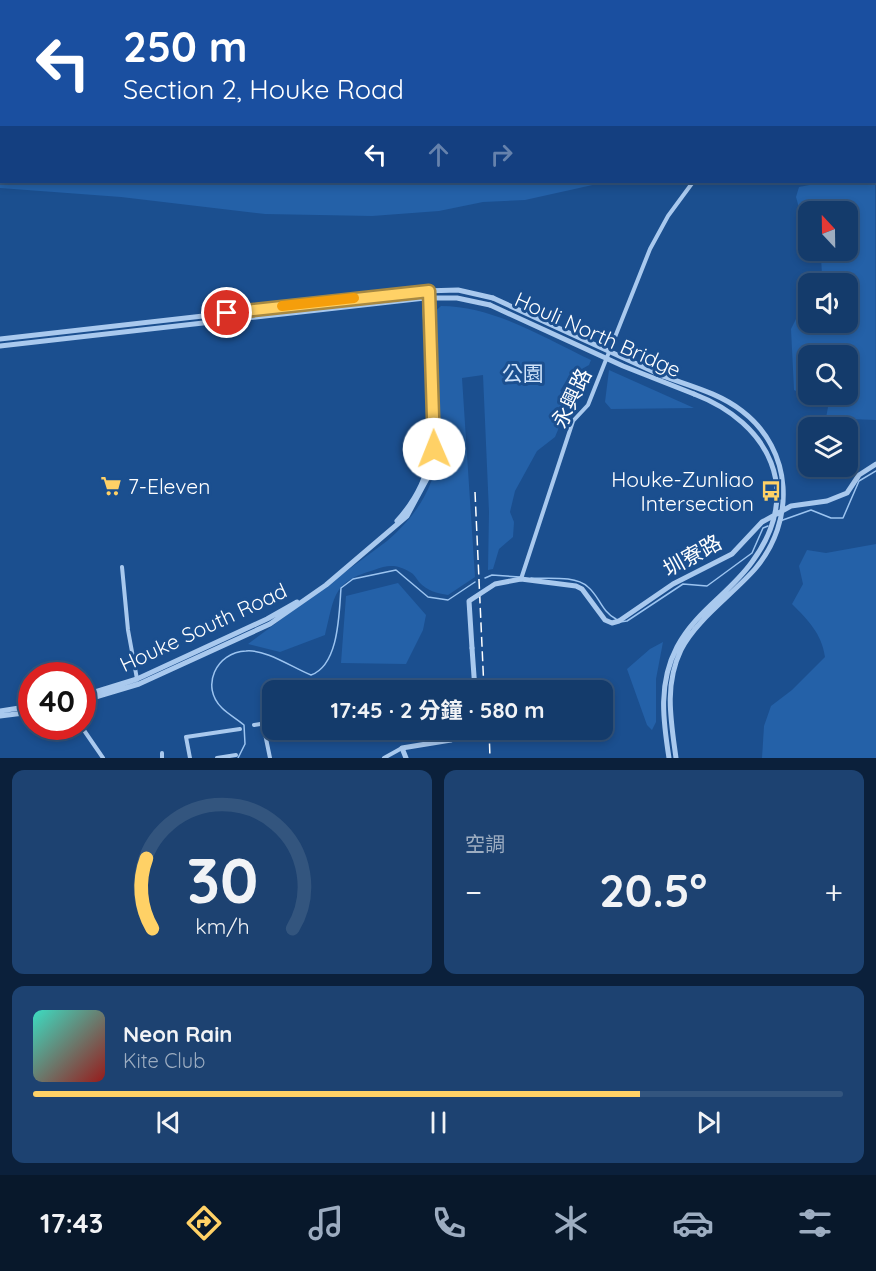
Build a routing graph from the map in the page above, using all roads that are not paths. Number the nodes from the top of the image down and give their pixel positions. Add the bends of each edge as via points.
1 (692, 183) edge
2 (427, 295) junction
3 (274, 311) junction
4 (134, 323) junction
5 (135, 331) junction
6 (0, 339) edge
7 (0, 346) edge
8 (876, 465) edge
9 (783, 510) junction
10 (775, 514) junction
11 (754, 566) junction
12 (122, 567) dead end
13 (521, 579) junction
14 (474, 680) edge
15 (138, 681) junction
16 (96, 692) edge
17 (96, 696) edge
18 (18, 708) edge
19 (0, 711) edge
20 (18, 714) edge
21 (0, 716) edge
22 (262, 724) edge
23 (254, 725) dead end
24 (240, 729) dead end
25 (91, 740) edge
26 (266, 740) edge
27 (451, 740) edge
28 (402, 747) junction
29 (236, 755) dead end
30 (103, 758) edge
31 (190, 758) edge
32 (217, 758) edge
33 (270, 758) edge
34 (384, 758) edge
35 (406, 758) edge
36 (669, 758) edge
37 (676, 758) edge

1 - 13 street, 永興路 via 650,249 588,405 573,422
2 - 3 street
2 - 9 street, Houli North Bridge, bridge via 458,290 493,298 663,376 726,400 757,424 770,440 781,469
2 - 10 street, Houli North Bridge, bridge via 490,305 736,415 762,444 773,467
2 - 15 street, Houke South Road via 431,448 415,499 394,525 285,610
3 - 4 street
3 - 5 street
4 - 5 street
4 - 6 street
5 - 7 street
8 - 9 street, 圳寮路 via 859,475 847,493
9 - 10 street, 圳寮路
9 - 11 street via 772,544
10 - 11 street, Houli North Bridge
10 - 13 street, 圳寮路 via 732,554 673,584 612,623 576,586
11 - 36 street via 699,616 677,647 664,690
11 - 37 street via 682,649 669,694
12 - 15 street
13 - 14 street, bridge via 495,584 469,601
15 - 16 street, Houke South Road
15 - 17 street, Houke South Road
18 - 19 street
20 - 21 street
22 - 23 street
24 - 31 street via 186,737
25 - 30 street
26 - 33 street
27 - 28 street
28 - 34 street
28 - 35 street
29 - 32 street

